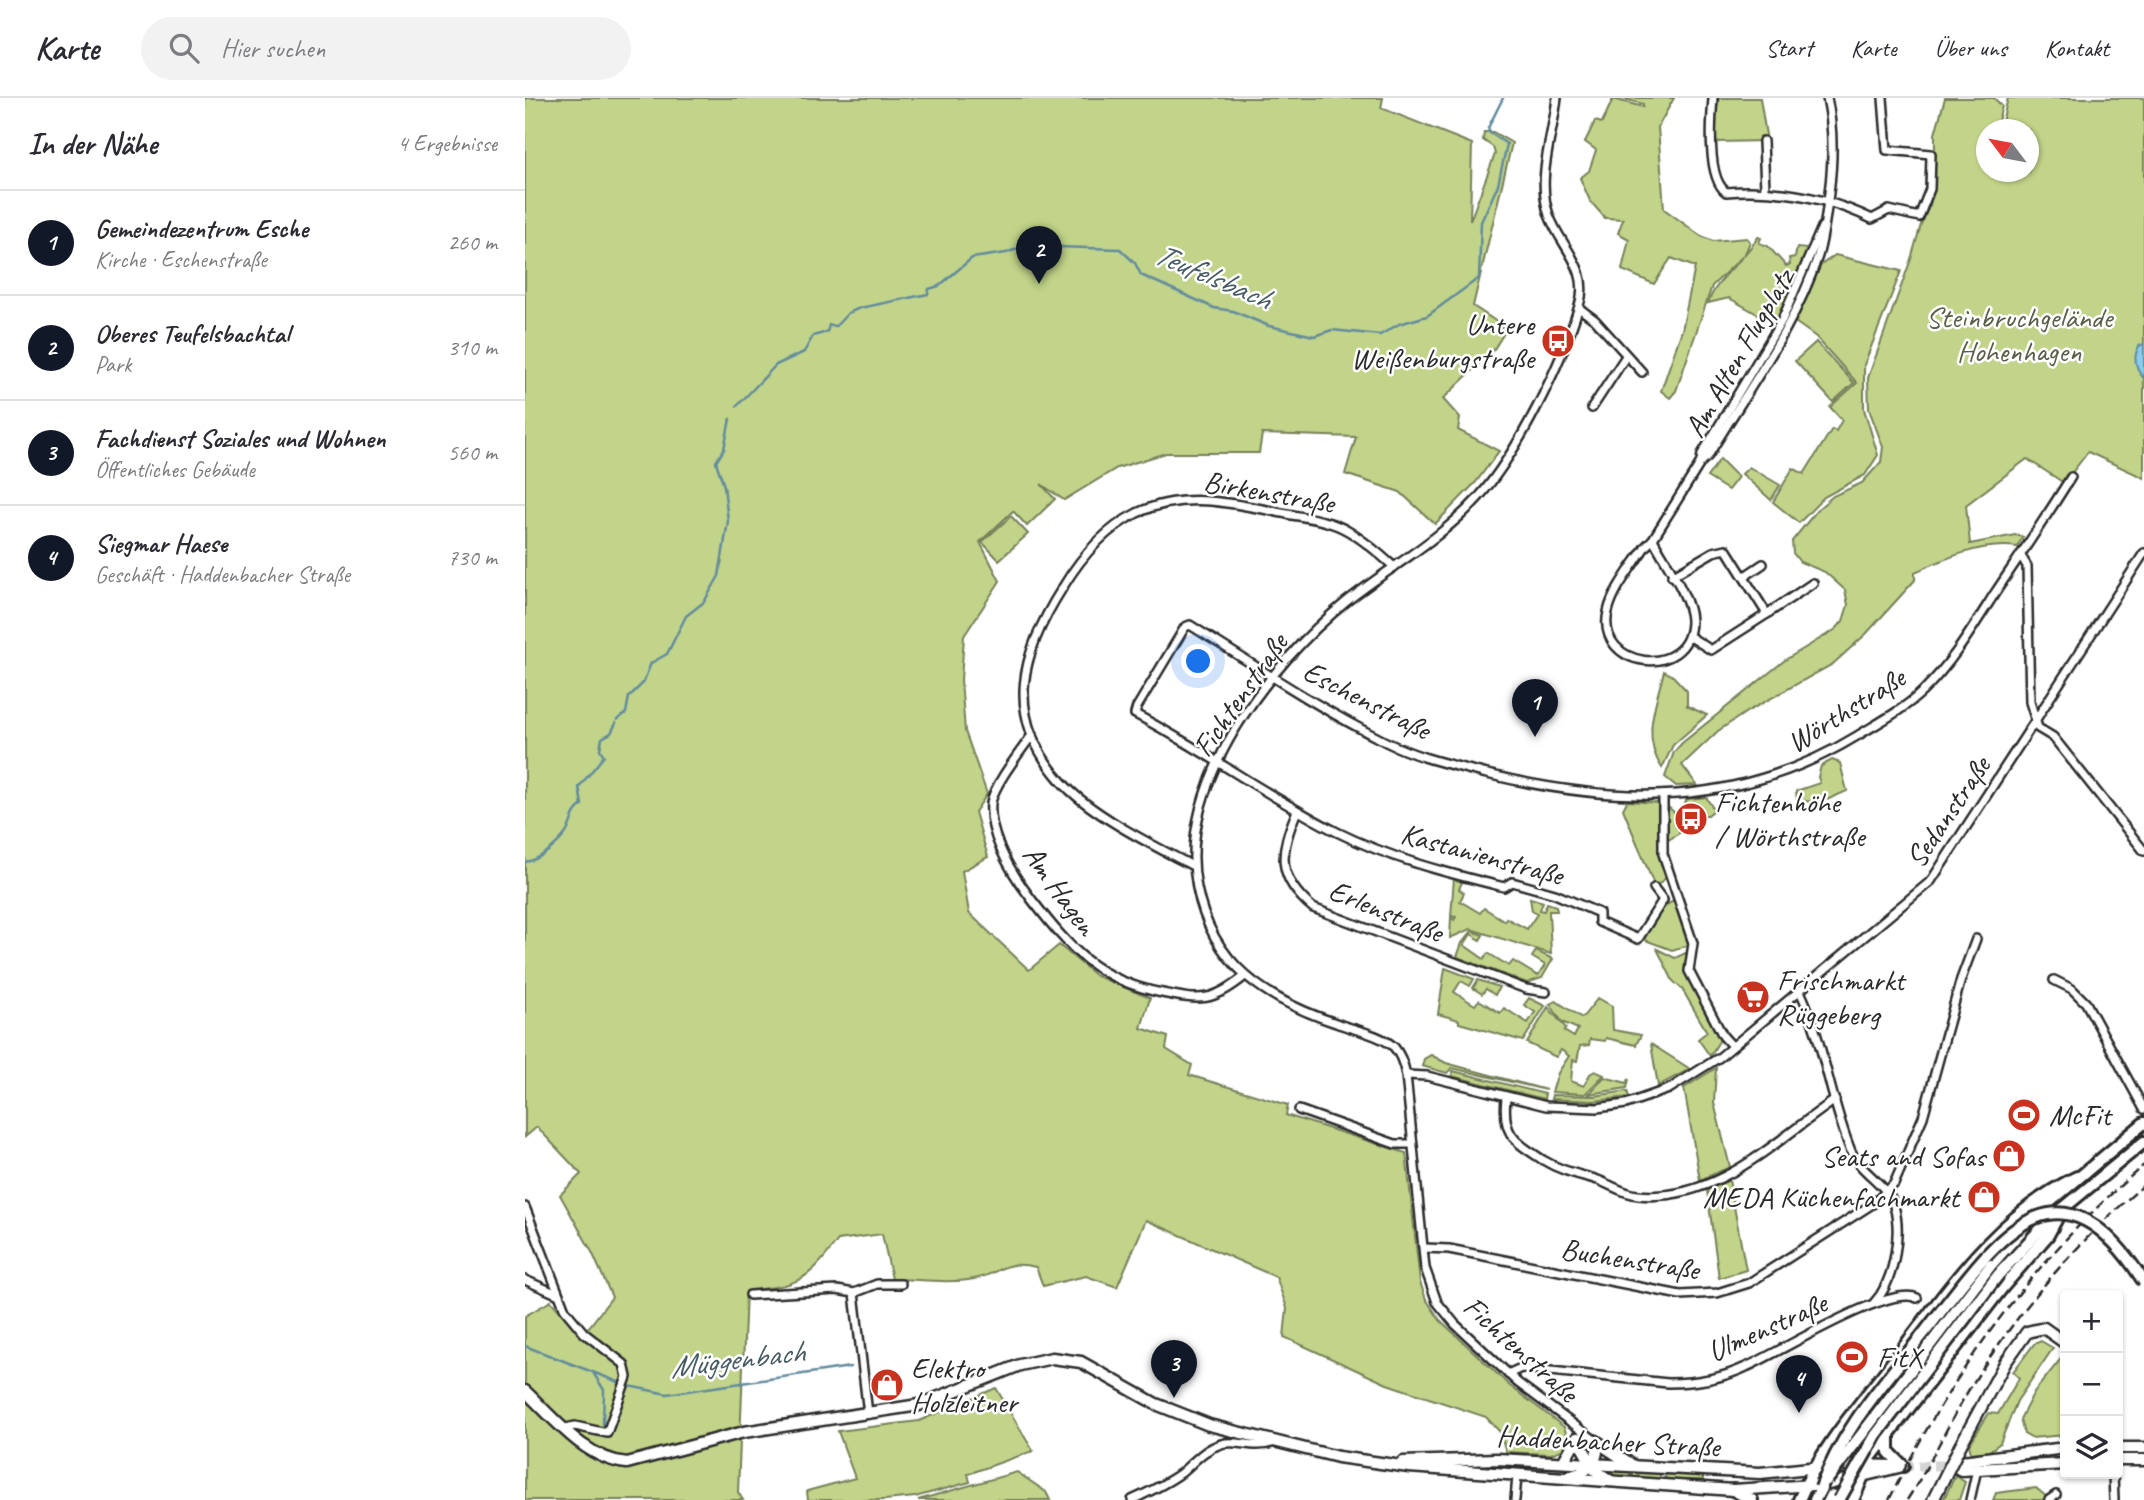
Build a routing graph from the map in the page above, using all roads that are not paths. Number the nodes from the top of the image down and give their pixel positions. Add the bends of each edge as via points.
1 (1557, 98) edge
2 (1713, 98) edge
3 (1827, 98) edge
4 (1883, 98) edge
5 (1763, 141) dead end
6 (1765, 189) junction
7 (1828, 202) junction
8 (1579, 308) junction
9 (1626, 356) junction
10 (1642, 372) dead end
11 (1592, 408) dead end
12 (2071, 477) dead end
13 (1653, 539) junction
14 (2144, 553) edge
15 (2021, 556) junction
16 (1763, 564) dead end
17 (1394, 566) junction
18 (1672, 576) junction
19 (1745, 576) junction
20 (1813, 583) dead end
21 (1767, 614) junction
22 (1689, 636) junction
23 (1274, 677) junction
24 (1135, 715) joint
25 (2036, 720) junction
26 (1032, 735) junction
27 (1218, 762) junction
28 (1621, 795) joint
29 (1663, 795) junction
30 (1297, 811) junction
31 (2144, 851) edge
32 (1193, 866) junction
33 (1654, 888) dead end
34 (1976, 939) dead end
35 (1245, 976) junction
36 (2054, 980) dead end
37 (1800, 991) junction
38 (1546, 992) dead end
39 (1732, 1046) junction
40 (1406, 1075) junction
41 (1506, 1098) junction
42 (1835, 1100) junction
43 (2144, 1109) edge
44 (1299, 1110) dead end
45 (2144, 1123) edge
46 (2144, 1142) edge
47 (1412, 1144) junction
48 (2077, 1177) junction
49 (1886, 1193) junction
50 (525, 1207) edge
51 (2062, 1209) junction
52 (1424, 1248) junction
53 (525, 1280) edge
54 (2144, 1282) edge
55 (901, 1284) dead end
56 (855, 1293) junction
57 (557, 1294) junction
58 (750, 1295) dead end
59 (1917, 1298) dead end
60 (1873, 1303) junction
61 (2060, 1339) edge
62 (1508, 1374) junction
63 (525, 1391) edge
64 (868, 1414) junction
65 (1571, 1424) junction
66 (566, 1428) junction
67 (1889, 1434) junction
68 (1577, 1438) junction
69 (1596, 1441) junction
70 (1276, 1442) junction
71 (2123, 1448) edge
72 (2144, 1448) edge
73 (2060, 1449) edge
74 (1497, 1459) junction
75 (1518, 1460) junction
76 (2123, 1460) edge
77 (2144, 1460) edge
78 (1563, 1462) junction
79 (1399, 1464) junction
80 (1591, 1464) junction
81 (1867, 1464) junction
82 (2060, 1464) edge
83 (1903, 1466) junction
84 (1636, 1467) junction
85 (1815, 1467) junction
86 (1977, 1469) junction
87 (1467, 1472) junction
88 (1517, 1476) junction
89 (1863, 1476) junction
90 (1558, 1477) junction
91 (2113, 1479) edge
92 (1618, 1484) junction
93 (1804, 1487) junction
94 (1821, 1488) junction
95 (1733, 1490) junction
96 (2056, 1495) dead end
97 (1132, 1500) edge
98 (1515, 1500) edge
99 (1752, 1500) edge
100 (1798, 1500) edge
101 (1815, 1500) edge
102 (1839, 1500) edge
103 (1853, 1500) edge
104 (1933, 1500) edge
105 (1970, 1500) edge
106 (2049, 1500) edge
107 (2114, 1500) edge

1 - 8 street via 1546,206 1580,272
2 - 6 street via 1712,140 1719,187 1726,192
3 - 7 street, Am Alten Flugplatz via 1832,142
4 - 7 street via 1887,150 1931,154 1925,207 1919,217 1889,210 1872,219
5 - 6 street
6 - 7 street
7 - 13 street, Am Alten Flugplatz via 1819,254 1790,321
8 - 9 street
8 - 17 street, Fichtenstraße via 1527,423 1498,474 1451,526
9 - 10 street
9 - 11 street
12 - 15 street, Wörthstraße
13 - 18 street
13 - 22 street, Am Alten Flugplatz via 1614,597 1608,612 1609,632 1622,652 1657,663 1670,657
14 - 25 street, Sedanstraße
15 - 25 street via 2027,566 2029,702
15 - 29 street, Wörthstraße via 1944,667 1898,712 1790,772 1717,790
16 - 19 street
17 - 23 street, Fichtenstraße via 1331,615
17 - 26 street, Birkenstraße via 1334,524 1255,507 1194,500 1137,513 1089,550 1037,632 1023,684
18 - 19 street via 1726,549
18 - 22 street via 1691,616
19 - 21 street
20 - 21 street
21 - 22 street via 1711,650
23 - 24 street, Eschenstraße via 1190,625
23 - 27 street, Fichtenstraße
23 - 28 street, Eschenstraße via 1414,754 1552,788
24 - 27 street, Kastanienstraße
25 - 31 street via 2038,728 2053,737
25 - 37 street, Sedanstraße via 1931,881
26 - 32 street, Birkenstraße via 1055,775 1077,797
26 - 35 street, Am Hagen via 993,798 992,812 997,837 1023,888 1066,943 1100,971 1127,985 1193,999 1213,997
27 - 30 street, Kastanienstraße
27 - 32 street, Fichtenstraße via 1198,814
28 - 29 street, Wörthstraße
29 - 39 street via 1663,854 1693,947 1689,971
30 - 33 street, Kastanienstraße via 1416,863 1504,887 1512,882 1526,884 1599,913 1599,922 1638,939 1663,900
30 - 38 street, Erlenstraße via 1285,840 1285,870 1293,888 1313,908 1526,989
32 - 35 street, Fichtenstraße via 1204,915
34 - 49 street via 1923,1117 1899,1175
35 - 40 street, Fichtenstraße via 1283,1003 1386,1041 1399,1054
36 - 43 street via 2085,1003
37 - 39 street, Sedanstraße
37 - 42 street
39 - 41 street, Sedanstraße via 1680,1083 1626,1104 1559,1108
40 - 41 street, Sedanstraße via 1427,1076
40 - 47 street, Fichtenstraße
41 - 42 street via 1506,1124 1518,1143 1562,1171 1637,1195 1697,1188 1731,1173
42 - 49 street via 1856,1161
44 - 47 street via 1395,1144
45 - 48 main road
46 - 51 main road
47 - 52 street, Fichtenstraße
48 - 85 main road via 2047,1192 1984,1245
48 - 94 main road, bridge via 1990,1265
49 - 52 street, Buchenstraße via 1769,1272 1717,1293 1680,1295 1449,1249
49 - 60 street via 1895,1209 1894,1265
50 - 57 street
51 - 67 main road via 2047,1235
51 - 102 main road, bridge via 1999,1274 1875,1435
52 - 62 street, Fichtenstraße via 1428,1280 1444,1312
53 - 57 street
54 - 94 main road, bridge via 2115,1241 2089,1222 2054,1214 2019,1224 1987,1252 1870,1401 1831,1459
55 - 56 street via 877,1284
56 - 58 street
56 - 64 street
57 - 66 street via 584,1333 624,1364 627,1377 607,1433
59 - 60 street, Ulmenstraße via 1908,1295
60 - 62 street, Ulmenstraße via 1746,1367 1705,1380 1668,1383 1521,1368
61 - 104 main road, bridge via 2044,1328 2027,1332 2005,1363
62 - 65 street, Fichtenstraße
63 - 66 main road, Haddenbacher Straße
64 - 66 main road, Haddenbacher Straße via 744,1432 632,1463 600,1457
64 - 70 main road, Haddenbacher Straße via 919,1405 1020,1364 1061,1358 1091,1367 1179,1414
65 - 68 street, Fichtenstraße
65 - 69 street, Fichtenstraße
67 - 81 main road
67 - 83 main road via 1889,1452
68 - 78 main road
68 - 80 main road
69 - 80 main road via 1597,1455
69 - 84 main road
70 - 79 main road, Haddenbacher Straße via 1338,1457
70 - 97 street via 1256,1448 1219,1445
71 - 72 main road
73 - 86 main road via 1952,1465 1961,1470
74 - 75 main road, Haddenbacher Straße
74 - 79 main road, Haddenbacher Straße
74 - 87 main road via 1486,1468
75 - 78 main road, Haddenbacher Straße
75 - 88 main road
76 - 77 main road
78 - 80 main road, Haddenbacher Straße
79 - 87 main road, Haddenbacher Straße
80 - 84 main road, Haddenbacher Straße
80 - 90 main road via 1579,1474
80 - 92 main road via 1599,1475
81 - 83 main road, Haddenbacher Straße
81 - 85 main road, Haddenbacher Straße
81 - 89 main road
82 - 86 main road
83 - 89 main road, Haddenbacher Straße
84 - 85 main road, Haddenbacher Straße via 1760,1474
85 - 93 main road
86 - 105 street
87 - 88 main road, Haddenbacher Straße
88 - 90 main road, Haddenbacher Straße
88 - 98 street
89 - 93 main road, Haddenbacher Straße
89 - 103 main road
90 - 92 main road, Haddenbacher Straße
91 - 107 street
92 - 95 main road, Haddenbacher Straße
93 - 95 main road, Haddenbacher Straße
93 - 100 main road
94 - 101 main road
95 - 99 main road
96 - 106 street

